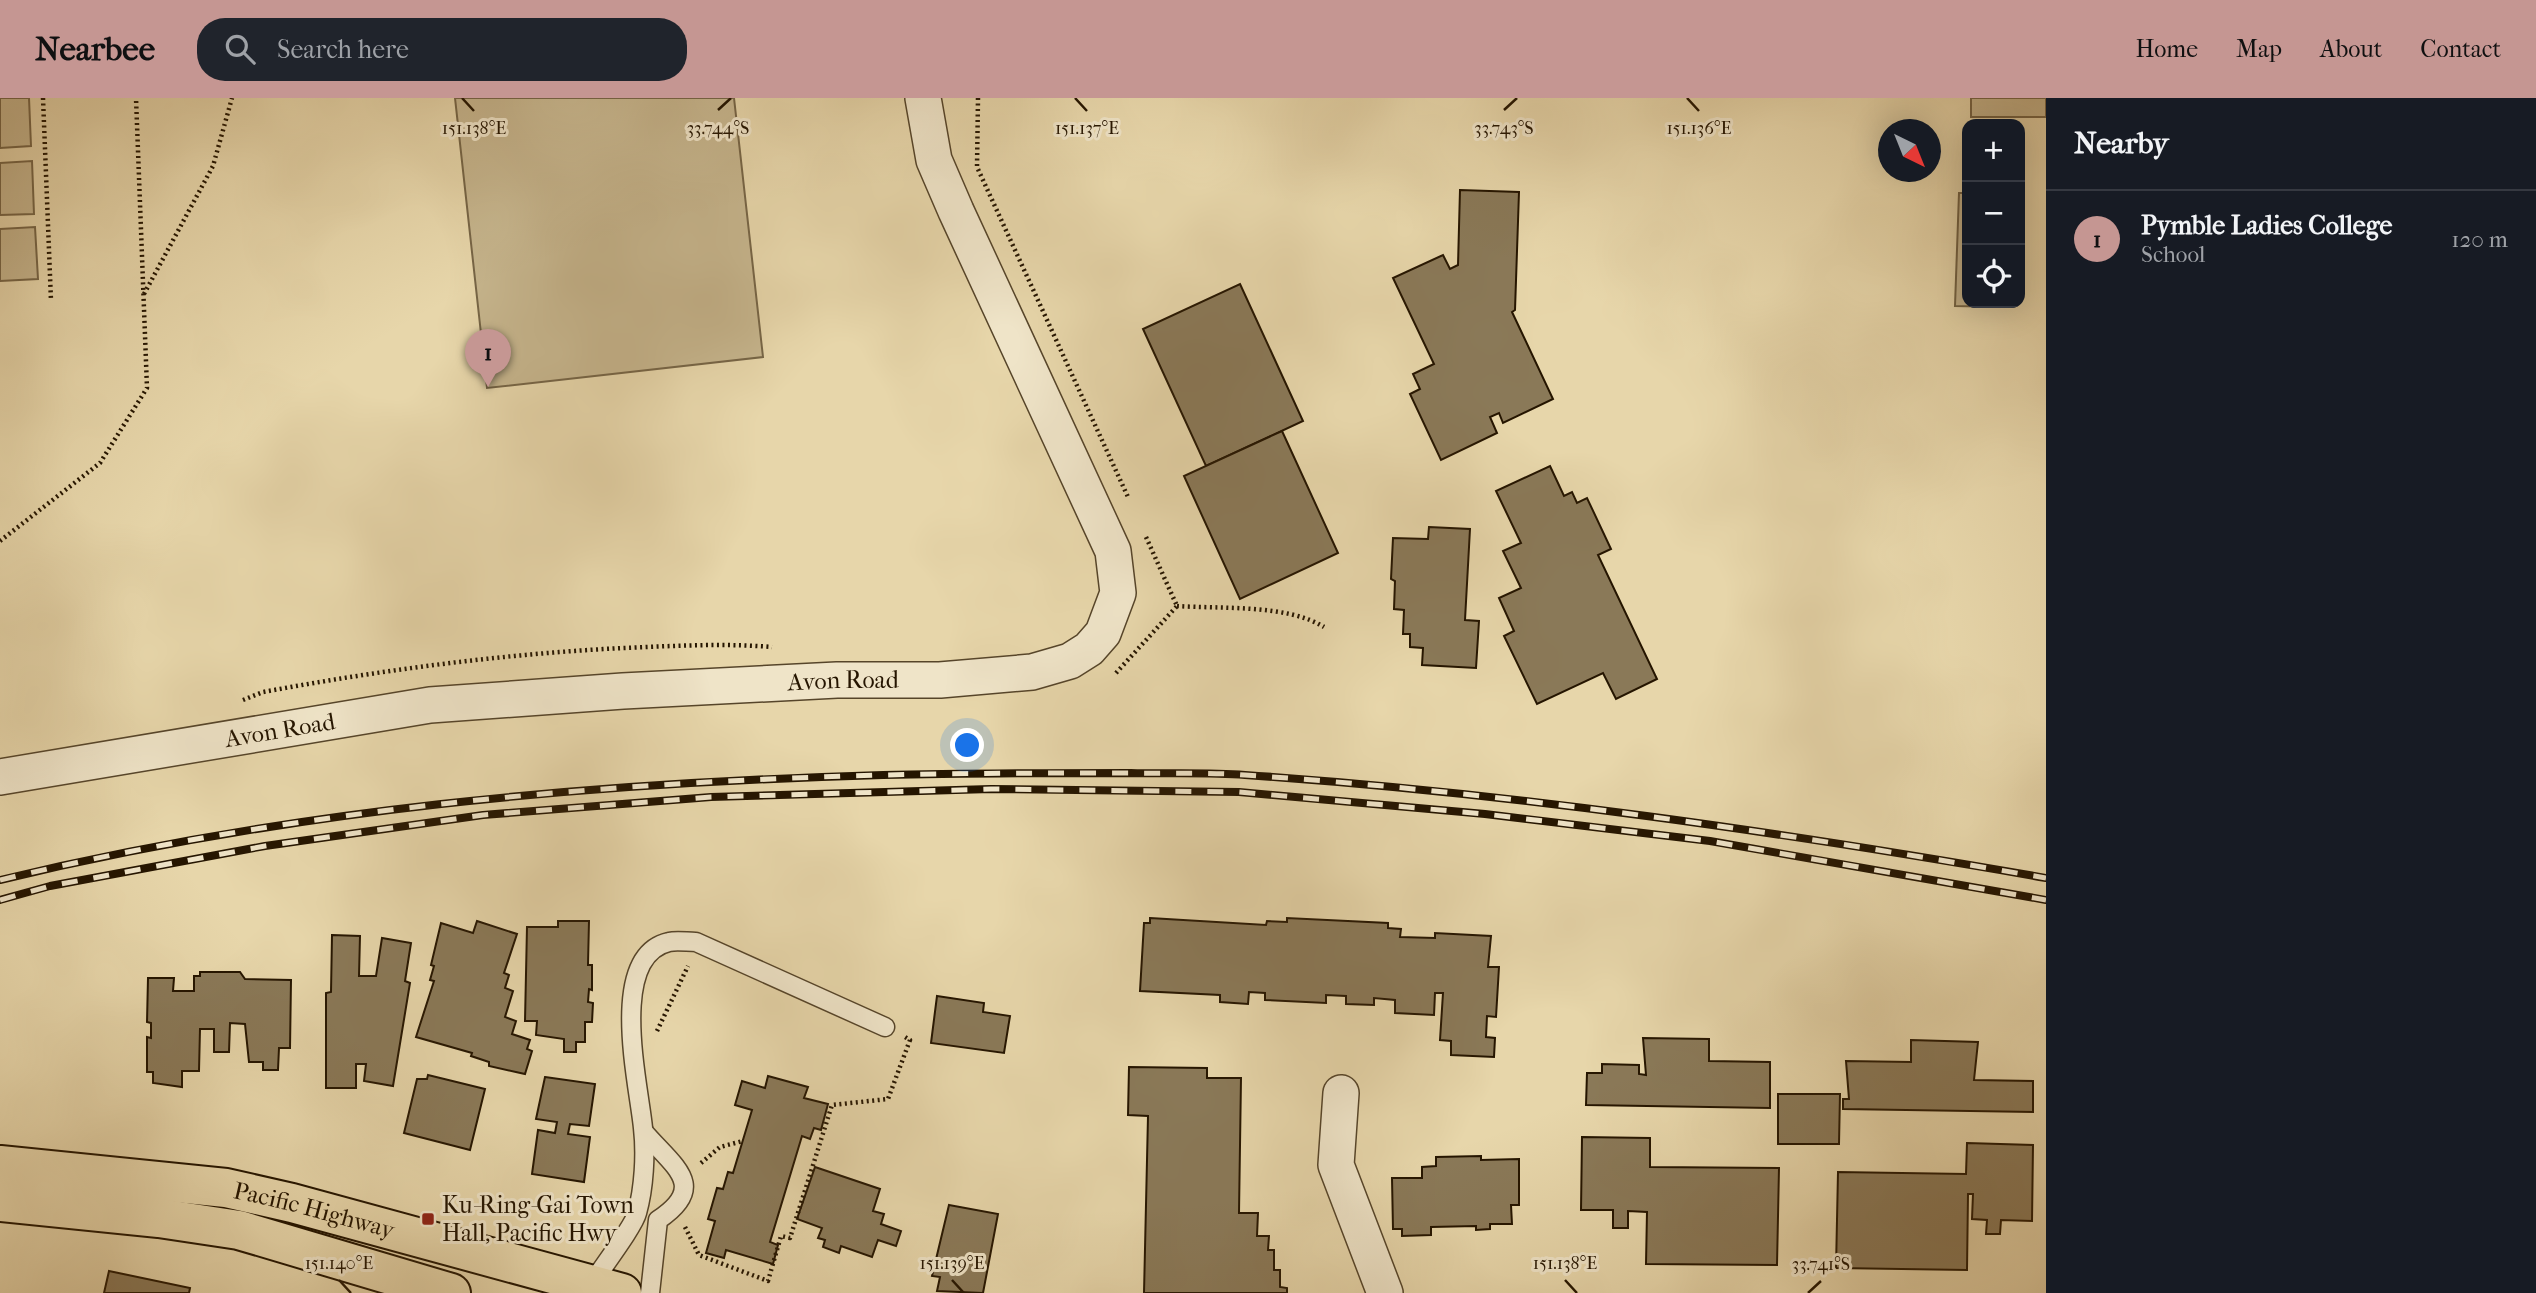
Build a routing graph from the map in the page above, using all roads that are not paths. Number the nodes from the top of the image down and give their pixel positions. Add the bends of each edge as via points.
1 (923, 98) edge
2 (0, 777) edge
3 (885, 1027) road end
4 (1341, 1093) dead end
5 (644, 1132) junction
6 (0, 1165) edge
7 (0, 1202) edge
8 (637, 1216) junction
9 (657, 1227) junction
10 (607, 1289) edge
11 (451, 1293) edge
12 (650, 1293) edge
13 (1385, 1293) edge

1 - 2 street, Avon Road via 934,160 1113,551 1118,593 1108,622 1089,649 1070,661 1032,672 940,680 837,680 430,705
3 - 5 lane via 696,942 657,947 647,956 635,981 629,1007
4 - 13 street via 1336,1165
5 - 8 lane
5 - 9 lane via 684,1181 679,1206
6 - 10 highway, Pacific Highway via 226,1188
7 - 11 highway, Pacific Highway via 239,1230
8 - 9 lane
8 - 10 lane
9 - 12 lane

